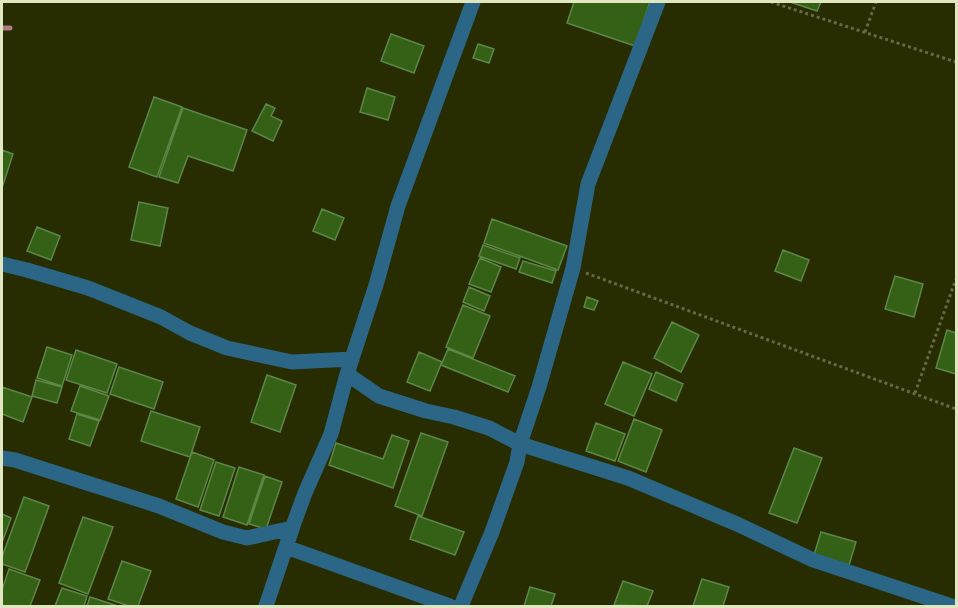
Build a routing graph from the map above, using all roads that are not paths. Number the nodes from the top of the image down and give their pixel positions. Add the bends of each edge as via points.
1 (473, 2) edge
2 (658, 2) edge
3 (2, 264) edge
4 (352, 358) junction
5 (347, 374) junction
6 (520, 444) junction
7 (2, 458) edge
8 (292, 528) junction
9 (286, 547) junction
10 (266, 606) edge
11 (450, 606) edge
12 (461, 606) edge
13 (952, 606) edge

1 - 4 street via 398,206
2 - 6 street via 588,184 573,268
3 - 4 street via 87,288 226,348 292,362
4 - 5 street
5 - 6 street via 379,396 489,428
5 - 8 street via 331,435
6 - 12 street via 514,472
6 - 13 street via 628,478 813,560
7 - 8 street via 159,506 247,538
8 - 9 street
9 - 10 street
9 - 11 street

